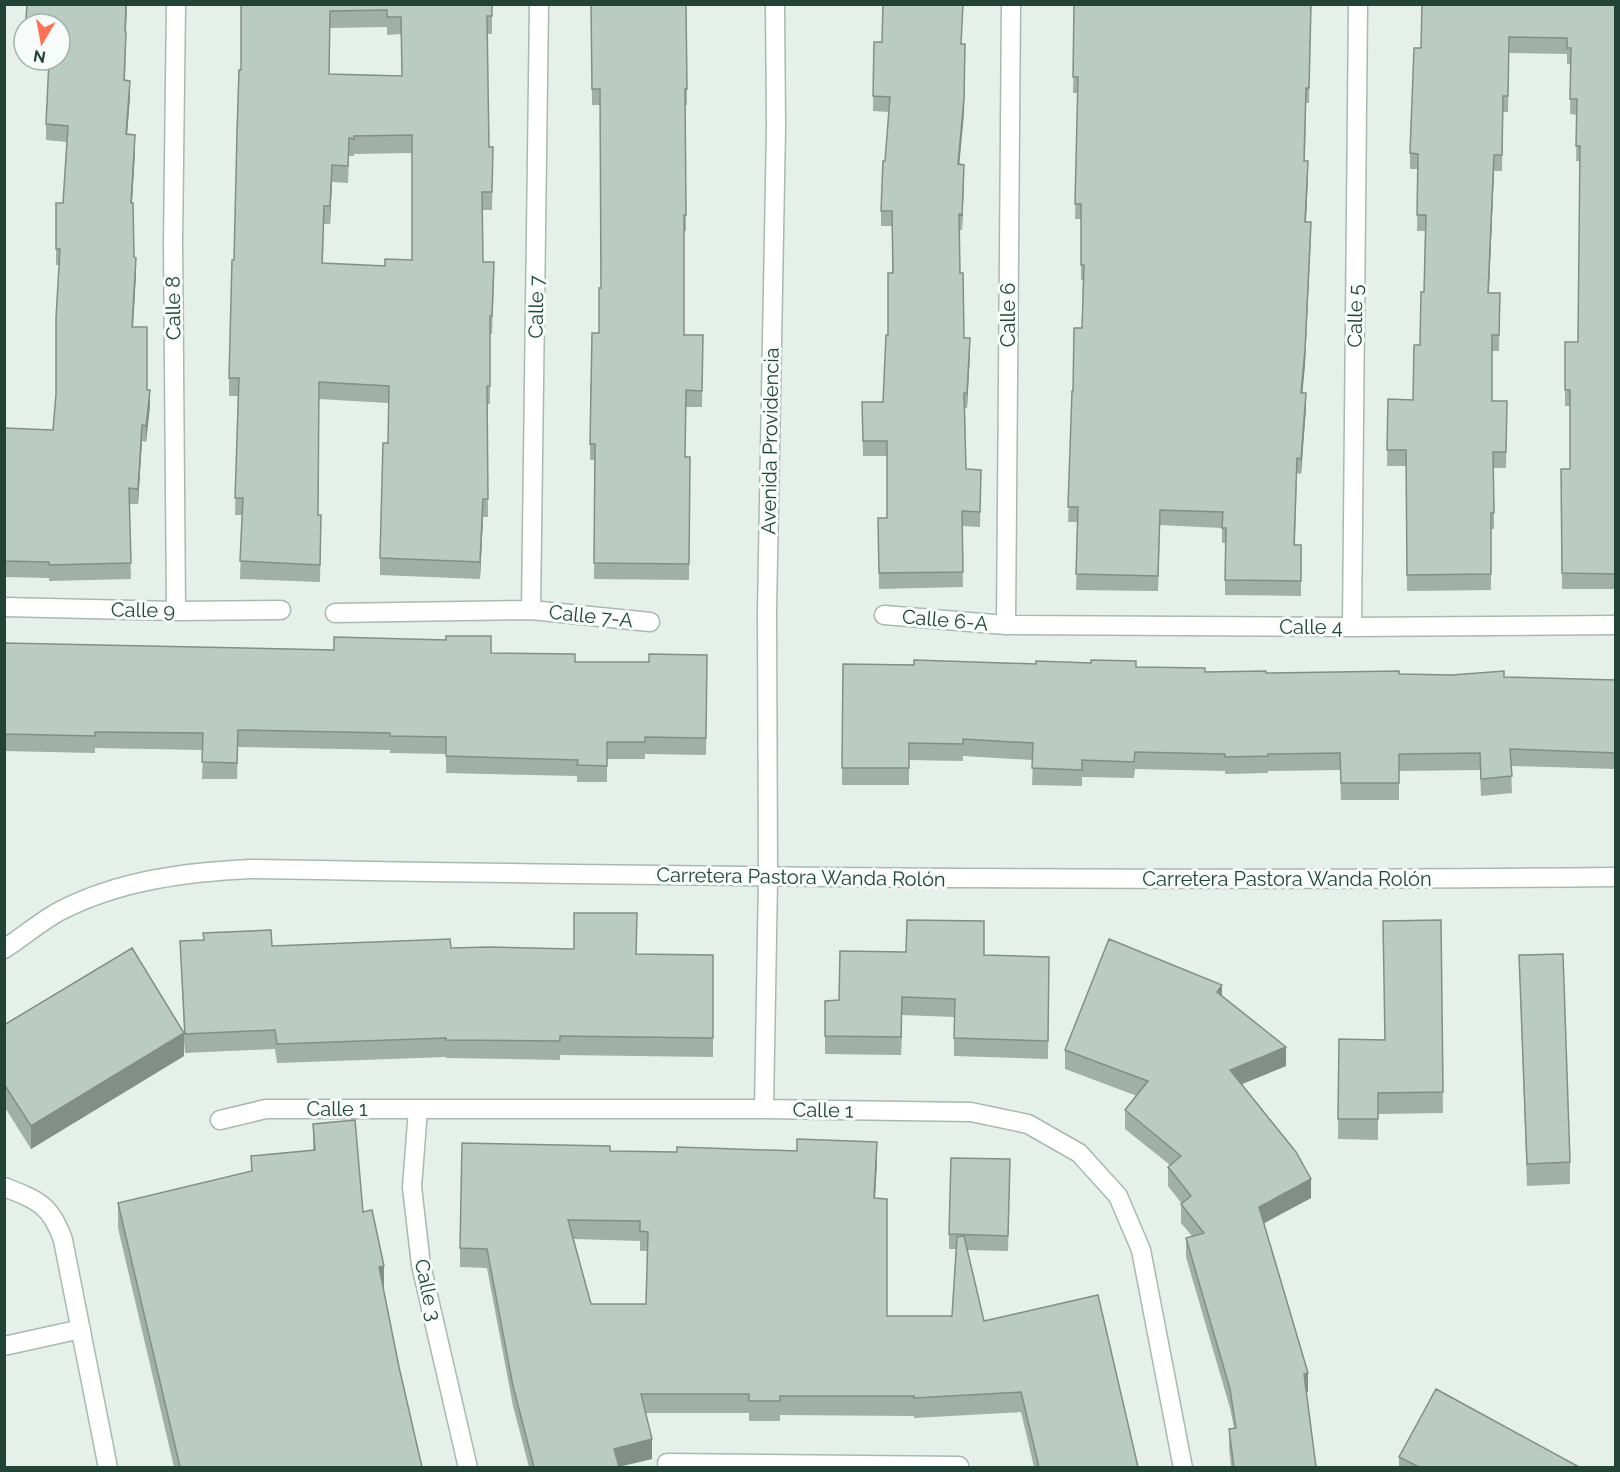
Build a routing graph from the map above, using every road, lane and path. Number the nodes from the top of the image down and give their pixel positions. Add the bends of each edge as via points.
1 (176, 4) edge
2 (539, 4) edge
3 (775, 4) edge
4 (1011, 4) edge
5 (1358, 4) edge
6 (4, 608) edge
7 (531, 609) junction
8 (281, 610) dead end
9 (176, 611) junction
10 (335, 613) dead end
11 (884, 615) dead end
12 (650, 622) dead end
13 (1006, 625) junction
14 (1616, 625) edge
15 (1352, 627) junction
16 (1616, 877) edge
17 (768, 878) junction
18 (4, 950) edge
19 (418, 1109) junction
20 (764, 1109) junction
21 (220, 1120) dead end
22 (4, 1187) edge
23 (81, 1329) junction
24 (4, 1346) edge
25 (667, 1463) dead end
26 (828, 1466) edge
27 (959, 1466) dead end
28 (108, 1467) edge
29 (468, 1467) edge
30 (1183, 1467) edge

1 - 9 street, Calle 8
2 - 7 street, Calle 7
3 - 17 street, Avenida Providencia via 767,610
4 - 13 street, Calle 6
5 - 15 street, Calle 5
6 - 9 street, Calle 9
7 - 10 street
7 - 12 street, Calle 7-A
8 - 9 street, Calle 9
11 - 13 street, Calle 6-A
13 - 15 street, Calle 4
14 - 15 street, Calle 4
16 - 17 street, Carretera Pastora Wanda Rolón
17 - 18 street, Carretera Pastora Wanda Rolón via 203,871 153,879 61,910
17 - 20 street, Avenida Providencia
19 - 20 street, Calle 1
19 - 21 street, Calle 1 via 266,1109
19 - 29 street, Calle 3 via 412,1187 421,1264
20 - 30 street, Calle 1 via 971,1112 1029,1124 1079,1153 1118,1196 1141,1250
22 - 23 street via 40,1202 54,1218 63,1240
23 - 24 street
23 - 28 street
25 - 26 street
26 - 27 street

